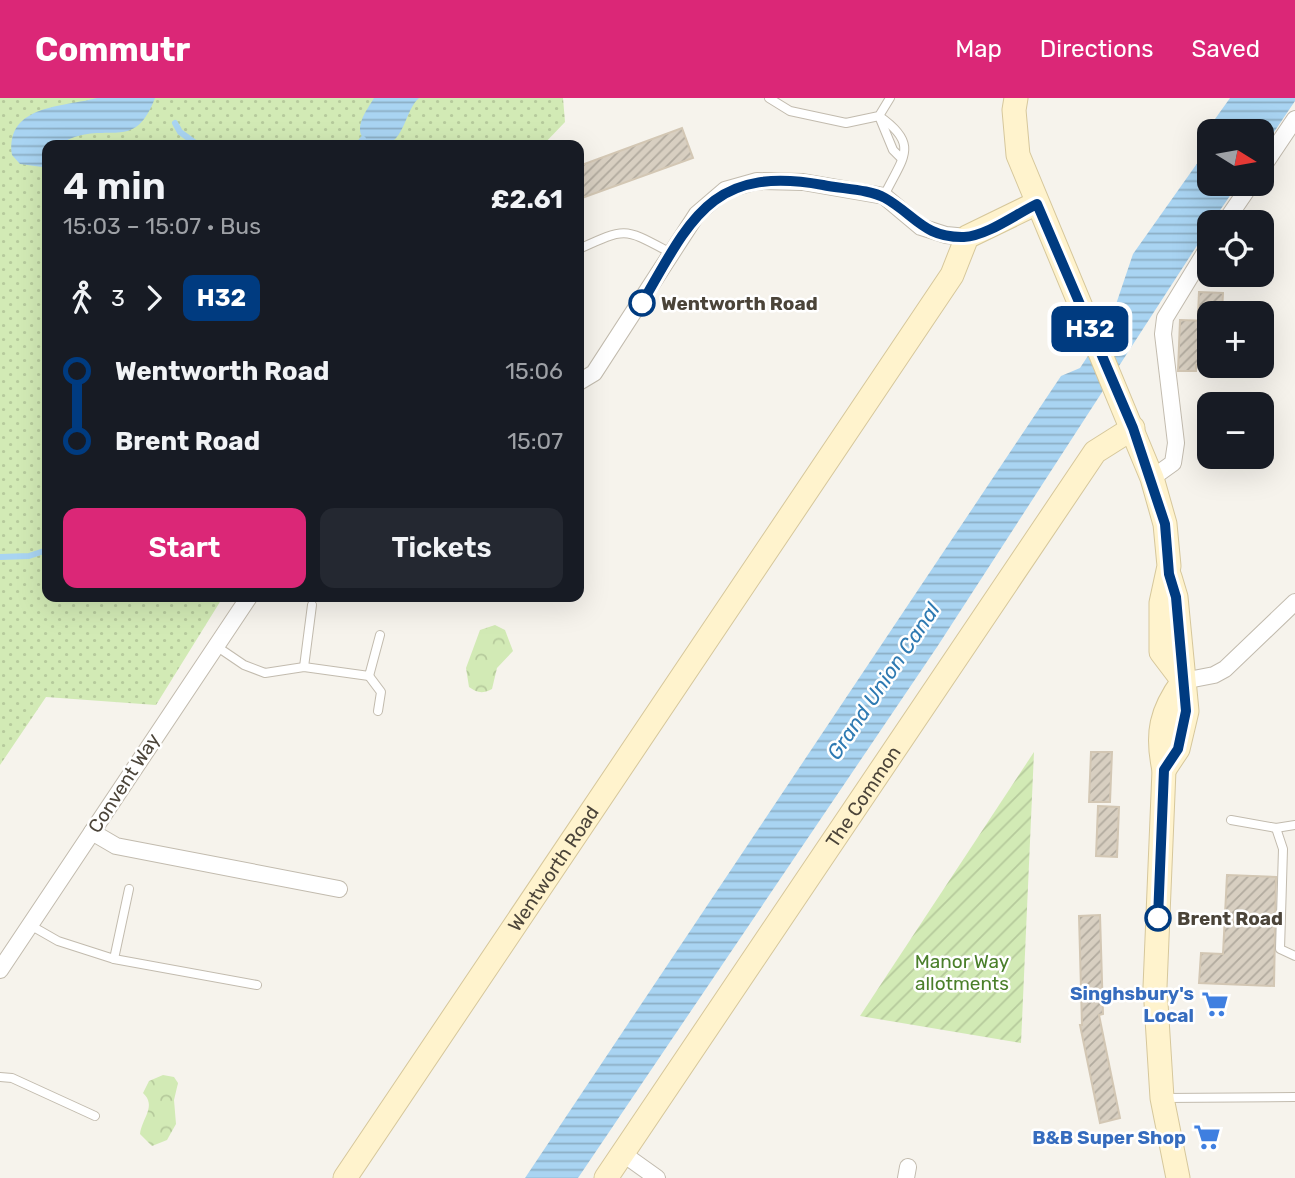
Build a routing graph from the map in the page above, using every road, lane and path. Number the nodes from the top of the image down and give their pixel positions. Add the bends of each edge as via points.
1 (769, 98) edge
2 (890, 98) edge
3 (1016, 98) edge
4 (879, 116) junction
5 (1295, 119) edge
6 (1274, 150) edge
7 (902, 159) junction
8 (884, 197) junction
9 (1037, 204) junction
10 (967, 237) junction
11 (584, 247) edge
12 (671, 253) junction
13 (1197, 266) edge
14 (584, 379) edge
15 (1133, 428) junction
16 (1152, 478) junction
17 (245, 602) edge
18 (1295, 602) edge
19 (312, 606) dead end
20 (380, 635) dead end
21 (215, 645) junction
22 (304, 667) junction
23 (369, 676) junction
24 (1183, 681) junction
25 (378, 711) dead end
26 (1231, 820) dead end
27 (1295, 825) edge
28 (1276, 828) junction
29 (92, 831) junction
30 (129, 889) dead end
31 (339, 889) dead end
32 (30, 925) junction
33 (1295, 956) edge
34 (114, 959) junction
35 (0, 970) edge
36 (257, 985) dead end
37 (0, 1077) edge
38 (1295, 1097) edge
39 (1162, 1098) junction
40 (95, 1116) dead end
41 (622, 1153) junction
42 (345, 1178) edge
43 (606, 1178) edge
44 (657, 1178) edge
45 (1178, 1178) edge

1 - 4 lane via 790,111 846,123
2 - 4 lane
3 - 9 street via 1018,155
4 - 7 lane via 893,150
4 - 7 lane via 904,138
5 - 6 street
7 - 8 lane
8 - 10 street via 921,227
8 - 12 street via 803,182 757,181 725,190 697,214
9 - 10 street
9 - 15 street
10 - 42 street, Wentworth Road via 952,275
11 - 12 lane via 620,232 637,235
12 - 14 street via 594,373
13 - 16 street via 1165,318 1176,443 1173,463
15 - 16 street
15 - 41 street, The Common via 1095,452
16 - 24 street via 1165,524 1169,574 1161,603 1161,652
17 - 21 street, Convent Way
18 - 24 street via 1225,669
19 - 22 lane
20 - 23 lane
21 - 22 lane via 265,673
21 - 29 street, Convent Way
22 - 23 lane
23 - 25 lane via 382,692
24 - 39 street via 1167,704 1159,747 1164,770 1155,987
26 - 28 lane
27 - 28 lane
28 - 33 lane via 1283,849 1280,949
29 - 31 street via 116,846
29 - 32 street, Convent Way
30 - 34 lane
32 - 34 lane via 58,941
32 - 35 street, Convent Way
34 - 36 lane
37 - 40 lane via 12,1078
38 - 39 lane
39 - 45 street
41 - 43 street, The Common
41 - 44 street

